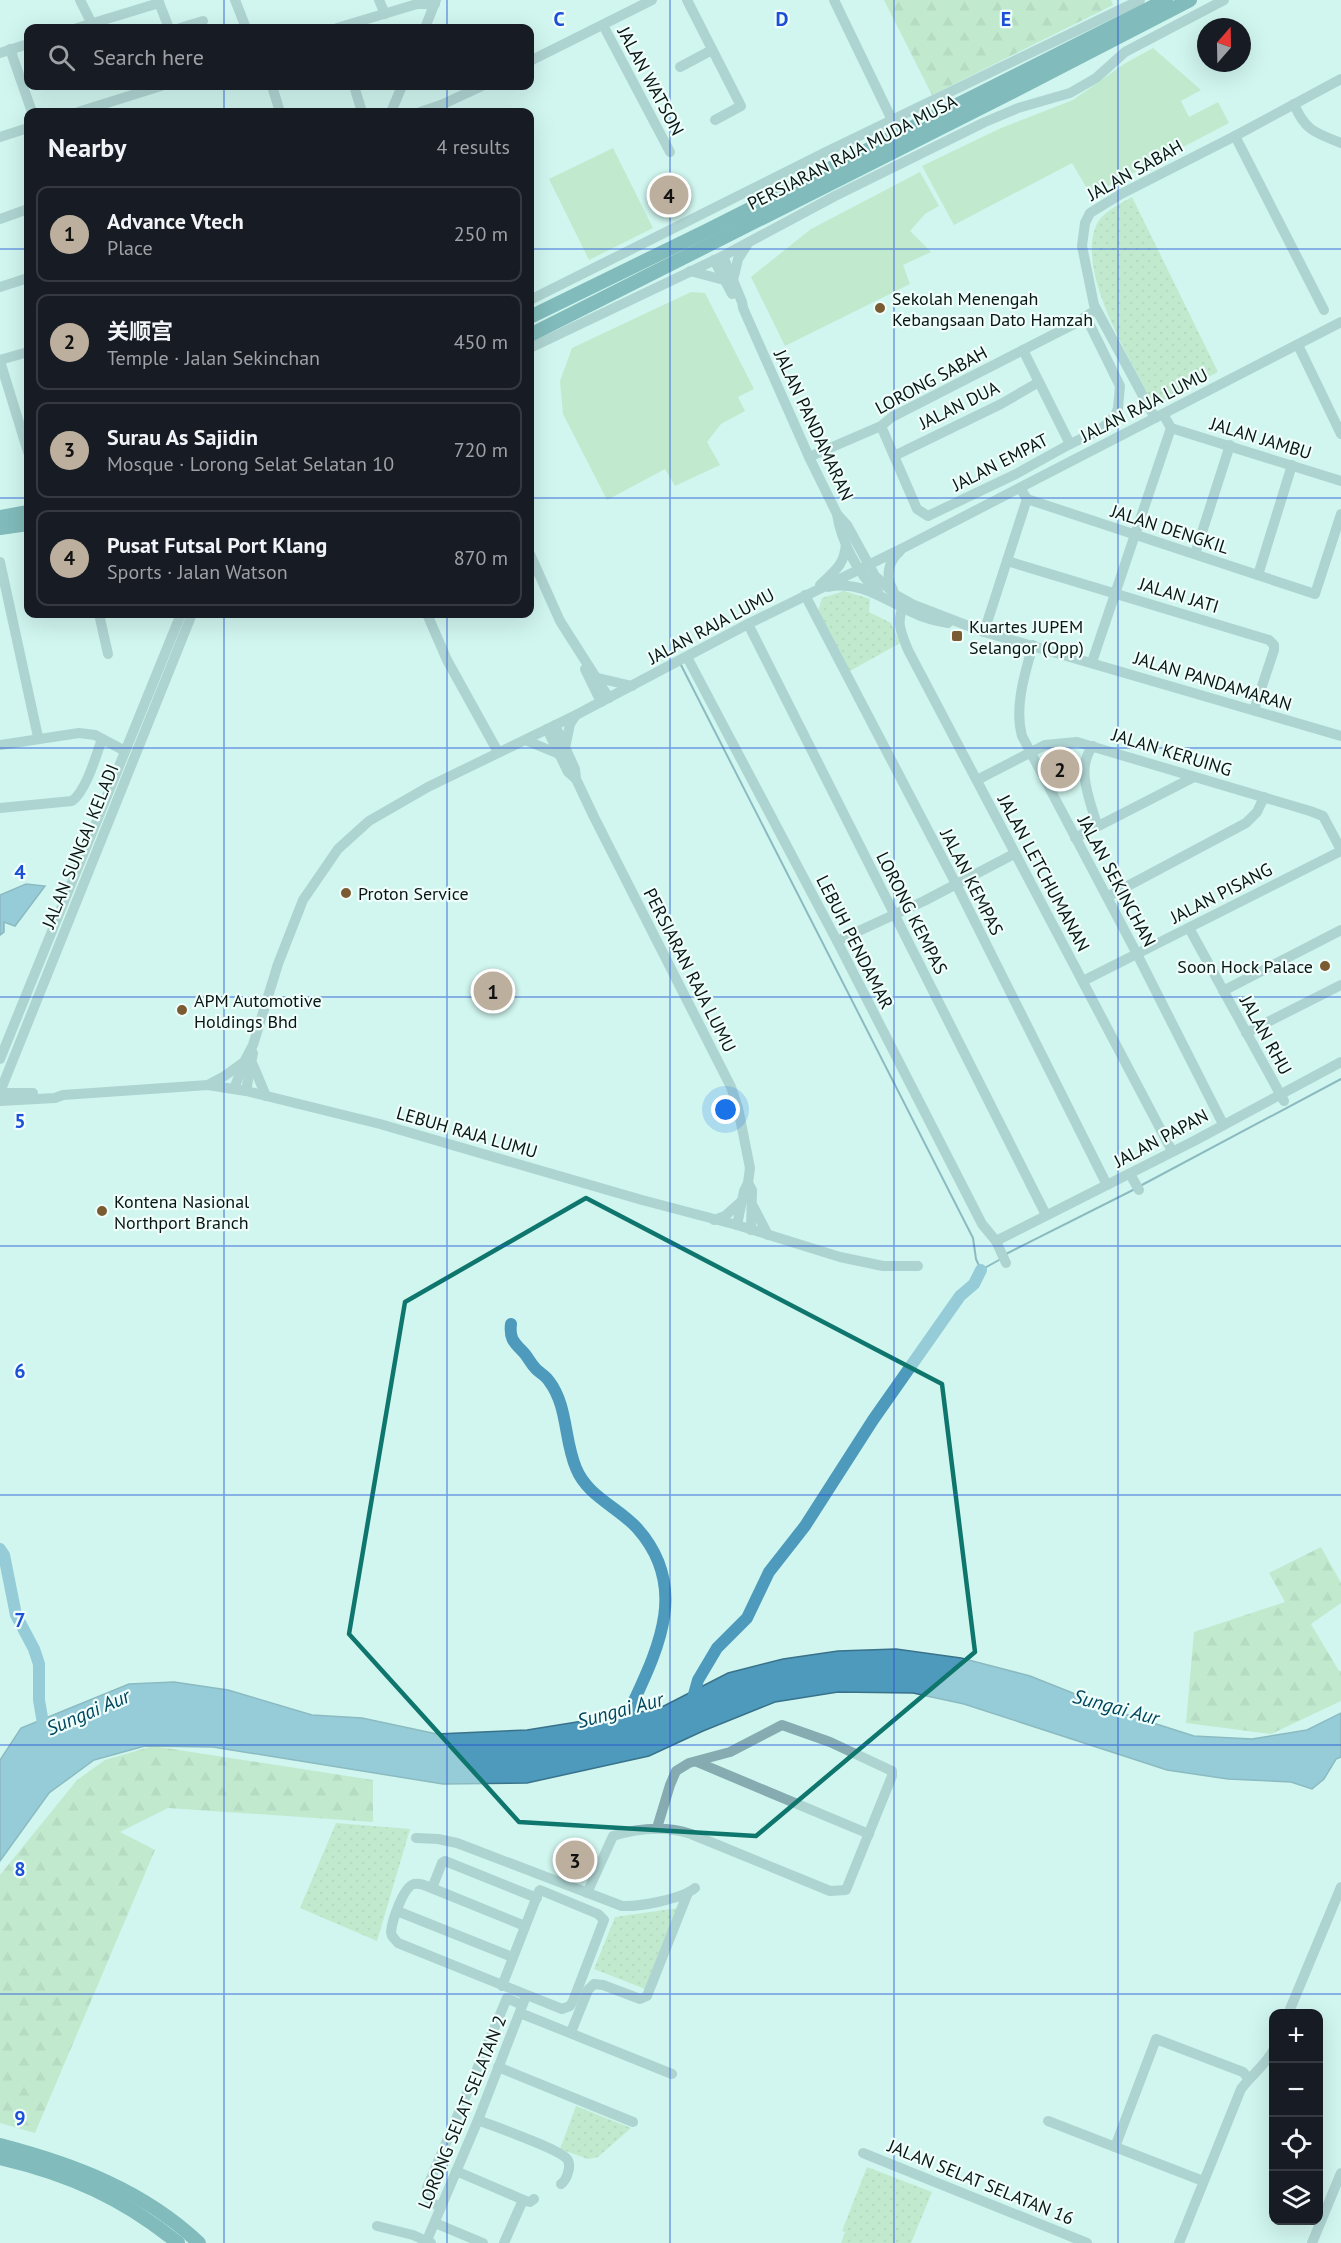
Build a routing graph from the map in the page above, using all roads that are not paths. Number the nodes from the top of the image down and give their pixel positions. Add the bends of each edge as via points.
1 (80, 0) edge
2 (235, 0) edge
3 (379, 0) edge
4 (652, 0) edge
5 (687, 0) edge
6 (1140, 0) edge
7 (1166, 0) edge
8 (1190, 0) edge
9 (1224, 0) edge
10 (837, 1) edge
11 (158, 2) edge
12 (435, 2) edge
13 (385, 14) junction
14 (203, 21) dead end
15 (92, 24) joint
16 (167, 24) edge
17 (193, 24) edge
18 (244, 24) edge
19 (350, 24) edge
20 (427, 24) edge
21 (603, 25) junction
22 (24, 45) edge
23 (1043, 48) junction
24 (1070, 48) junction
25 (712, 50) junction
26 (3, 51) edge
27 (534, 59) edge
28 (680, 67) dead end
29 (1341, 79) edge
30 (148, 90) edge
31 (273, 90) edge
32 (355, 90) edge
33 (400, 90) edge
34 (474, 90) edge
35 (1294, 104) junction
36 (30, 108) edge
37 (91, 108) edge
38 (279, 108) edge
39 (361, 108) edge
40 (393, 108) edge
41 (439, 108) edge
42 (715, 120) dead end
43 (892, 120) junction
44 (24, 129) edge
45 (1235, 136) junction
46 (0, 137) edge
47 (1341, 143) edge
48 (670, 152) dead end
49 (24, 210) edge
50 (0, 219) edge
51 (749, 242) junction
52 (718, 258) junction
53 (690, 270) junction
54 (24, 279) edge
55 (728, 280) junction
56 (0, 287) edge
57 (534, 298) edge
58 (1094, 305) junction
59 (1324, 310) dead end
60 (534, 315) edge
61 (1086, 317) junction
62 (1341, 322) edge
63 (534, 333) edge
64 (1298, 345) junction
65 (534, 346) edge
66 (1023, 350) junction
67 (24, 353) edge
68 (0, 361) edge
69 (1125, 363) junction
70 (1113, 369) junction
71 (1039, 382) junction
72 (1336, 412) edge
73 (1159, 416) junction
74 (24, 425) edge
75 (881, 426) junction
76 (1170, 428) junction
77 (1341, 434) edge
78 (1070, 444) junction
79 (1230, 445) junction
80 (894, 456) junction
81 (809, 457) junction
82 (1292, 465) junction
83 (1341, 481) edge
84 (1020, 488) junction
85 (1028, 499) junction
86 (24, 513) edge
87 (837, 514) junction
88 (1341, 514) edge
89 (0, 517) edge
90 (24, 525) edge
91 (0, 528) edge
92 (1135, 534) junction
93 (846, 541) junction
94 (905, 547) junction
95 (1195, 554) junction
96 (1007, 561) junction
97 (0, 562) edge
98 (534, 563) edge
99 (864, 567) junction
100 (1258, 575) junction
101 (809, 593) junction
102 (1115, 593) junction
103 (893, 598) junction
104 (904, 604) junction
105 (100, 618) edge
106 (179, 618) edge
107 (190, 618) edge
108 (429, 618) edge
109 (748, 624) junction
110 (984, 632) junction
111 (1033, 645) junction
112 (108, 654) dead end
113 (687, 657) junction
114 (584, 660) junction
115 (1092, 662) junction
116 (597, 678) junction
117 (632, 686) junction
118 (605, 700) junction
119 (1254, 710) junction
120 (576, 715) junction
121 (551, 727) junction
122 (1341, 736) edge
123 (38, 737) junction
124 (102, 739) junction
125 (525, 740) junction
126 (0, 745) edge
127 (1093, 746) junction
128 (125, 751) junction
129 (562, 751) junction
130 (498, 752) junction
131 (1032, 752) junction
132 (1194, 777) junction
133 (977, 780) junction
134 (1263, 797) junction
135 (0, 808) edge
136 (1097, 825) junction
137 (1075, 838) junction
138 (1341, 850) edge
139 (1014, 854) junction
140 (956, 884) junction
141 (1107, 897) junction
142 (896, 914) junction
143 (1189, 928) junction
144 (1341, 930) edge
145 (837, 941) junction
146 (1137, 954) junction
147 (1083, 981) junction
148 (1341, 986) edge
149 (1223, 991) junction
150 (1246, 1033) junction
151 (0, 1059) edge
152 (248, 1062) junction
153 (1341, 1062) edge
154 (208, 1085) junction
155 (234, 1089) junction
156 (246, 1091) junction
157 (0, 1092) edge
158 (63, 1095) junction
159 (266, 1096) junction
160 (1282, 1098) junction
161 (0, 1101) edge
162 (1223, 1124) junction
163 (1172, 1151) junction
164 (1107, 1185) junction
165 (748, 1202) junction
166 (1046, 1215) junction
167 (714, 1220) junction
168 (737, 1225) junction
169 (752, 1230) junction
170 (768, 1235) junction
171 (998, 1246) junction
172 (1006, 1263) dead end
173 (918, 1266) dead end
174 (697, 1762) junction
175 (657, 1828) junction
176 (869, 1834) junction
177 (416, 1838) dead end
178 (545, 1876) junction
179 (1341, 1887) edge
180 (432, 1888) junction
181 (587, 1893) junction
182 (538, 1894) junction
183 (397, 1911) junction
184 (525, 1926) junction
185 (512, 1957) junction
186 (502, 1986) junction
187 (523, 2004) junction
188 (1290, 2009) edge
189 (571, 2032) junction
190 (1269, 2056) edge
191 (498, 2067) junction
192 (672, 2074) dead end
193 (1248, 2078) junction
194 (478, 2120) junction
195 (1048, 2121) dead end
196 (633, 2122) dead end
197 (0, 2145) edge
198 (1115, 2147) junction
199 (863, 2153) dead end
200 (0, 2158) edge
201 (456, 2171) junction
202 (1341, 2173) edge
203 (1203, 2181) junction
204 (561, 2184) dead end
205 (534, 2199) dead end
206 (523, 2200) junction
207 (441, 2207) junction
208 (435, 2223) junction
209 (377, 2226) dead end
210 (429, 2242) edge
211 (1082, 2242) edge
212 (178, 2243) edge
213 (199, 2243) edge
214 (483, 2243) edge
215 (504, 2243) edge
216 (1179, 2243) edge
217 (1312, 2243) edge

1 - 15 street
2 - 18 street
3 - 13 street
4 - 21 street
5 - 25 street
6 - 23 street
7 - 24 main road, PERSIARAN RAJA MUDA MUSA
8 - 63 main road, PERSIARAN RAJA MUDA MUSA
9 - 51 street via 1125,52 1096,78 1070,93 984,122
10 - 43 street
11 - 15 street
11 - 16 street
12 - 13 street
12 - 20 street
13 - 19 street
14 - 17 street
21 - 27 street
21 - 48 street, JALAN WATSON
22 - 26 street
23 - 24 main road
23 - 43 street
24 - 60 main road, PERSIARAN RAJA MUDA MUSA
25 - 28 street
25 - 42 street via 741,106
26 - 36 street
29 - 35 street, JALAN SABAH
30 - 37 street
31 - 38 street
32 - 39 street
33 - 40 street
34 - 41 street
35 - 45 street, JALAN SABAH
35 - 47 street via 1308,128
43 - 57 street
44 - 46 street
45 - 58 street, JALAN SABAH via 1090,213 1082,246
45 - 59 street
49 - 50 street
51 - 52 street
51 - 55 street
52 - 53 street
52 - 55 street, JALAN PANDAMARAN
53 - 55 street
53 - 65 street
54 - 56 street
55 - 81 street, JALAN PANDAMARAN
58 - 61 street, LORONG SABAH
58 - 69 street, JALAN SABAH
61 - 66 street, LORONG SABAH
61 - 70 street, JALAN EMPAT
62 - 64 street, JALAN RAJA LUMU
64 - 72 street
64 - 73 street, JALAN RAJA LUMU
66 - 71 street
66 - 75 street, LORONG SABAH
67 - 68 street
68 - 74 street
69 - 70 street
69 - 73 street, JALAN SABAH
70 - 78 street, JALAN EMPAT via 1120,386 1115,416 1100,430
71 - 78 street
71 - 80 street, JALAN DUA
72 - 77 street
73 - 76 street, JALAN SABAH
73 - 84 street, JALAN RAJA LUMU
75 - 80 street
75 - 81 street, LORONG SABAH
76 - 79 street, JALAN JAMBU
76 - 92 street
78 - 80 street, JALAN EMPAT via 928,516 917,509
79 - 82 street, JALAN JAMBU
79 - 95 street
81 - 87 street, JALAN PANDAMARAN
82 - 83 street, JALAN JAMBU
82 - 100 street
84 - 85 street
84 - 94 street, JALAN RAJA LUMU
85 - 92 street, JALAN DENGKIL
85 - 96 street
86 - 89 main road
87 - 93 street
87 - 99 street, JALAN PANDAMARAN via 847,525
88 - 100 street, JALAN DENGKIL via 1315,594
90 - 91 main road
92 - 95 street, JALAN DENGKIL
92 - 102 street
93 - 99 street
93 - 101 street via 841,564
94 - 99 street, JALAN RAJA LUMU
94 - 103 street via 889,567
95 - 100 street, JALAN DENGKIL
96 - 102 street, JALAN JATI
96 - 110 street
97 - 123 street
98 - 114 street via 560,621
99 - 101 street, JALAN RAJA LUMU
99 - 103 street, JALAN PANDAMARAN
101 - 103 street via 834,586 859,587
101 - 109 street, JALAN RAJA LUMU
101 - 140 street, JALAN KEMPAS
102 - 115 street
102 - 119 street, JALAN JATI via 1269,640 1274,650
103 - 104 street, JALAN PANDAMARAN
104 - 110 street, JALAN PANDAMARAN
104 - 133 street, JALAN LETCHUMANAN via 900,630
105 - 112 street
106 - 128 street, JALAN SUNGAI KELADI
107 - 157 street, JALAN SUNGAI KELADI
108 - 130 street via 447,660
109 - 113 street, JALAN RAJA LUMU
109 - 142 street, LORONG KEMPAS
110 - 111 street, JALAN PANDAMARAN
111 - 115 street, JALAN PANDAMARAN
111 - 131 street, JALAN SEKINCHAN via 1024,675 1020,727
113 - 117 street, JALAN RAJA LUMU
113 - 145 street, LEBUH PENDAMAR
114 - 116 street
114 - 118 street
115 - 119 street, JALAN PANDAMARAN
116 - 117 street
116 - 118 street
117 - 118 street, JALAN RAJA LUMU
118 - 120 street, JALAN RAJA LUMU
119 - 122 street, JALAN PANDAMARAN
120 - 121 street, JALAN RAJA LUMU
120 - 129 street
121 - 125 street, JALAN RAJA LUMU
121 - 129 street, PERSIARAN RAJA LUMU
123 - 124 street via 79,733
123 - 126 street
124 - 128 street
124 - 135 street via 77,798
125 - 129 street
125 - 130 street, JALAN RAJA LUMU
127 - 131 street, JALAN KERUING via 1056,743
127 - 132 street, JALAN KERUING
127 - 136 street via 1084,766
128 - 151 street, JALAN SUNGAI KELADI
129 - 165 street, PERSIARAN RAJA LUMU via 568,772 576,779 731,1088 749,1159 748,1183 752,1190
130 - 152 street, JALAN RAJA LUMU via 369,821 338,849 297,915
131 - 133 street, JALAN KERUING
131 - 137 street, JALAN SEKINCHAN
132 - 134 street, JALAN KERUING
132 - 136 street
133 - 139 street, JALAN LETCHUMANAN
134 - 138 street, JALAN KERUING via 1323,816
134 - 141 street via 1257,812 1246,823
136 - 137 street
137 - 141 street, JALAN SEKINCHAN
138 - 143 street, JALAN PISANG
139 - 140 street
139 - 147 street, JALAN LETCHUMANAN
140 - 142 street
140 - 164 street, JALAN KEMPAS
141 - 146 street, JALAN SEKINCHAN
142 - 145 street
142 - 166 street, LORONG KEMPAS
143 - 146 street, JALAN PISANG
143 - 149 street, JALAN RHU
144 - 149 street
145 - 171 street, LEBUH PENDAMAR via 982,1224
146 - 147 street, JALAN PISANG
146 - 162 street, JALAN SEKINCHAN
147 - 163 street, JALAN LETCHUMANAN
148 - 150 street
149 - 150 street, JALAN RHU
150 - 160 street, JALAN RHU
152 - 154 street
152 - 155 street
152 - 156 street
152 - 159 street
153 - 160 street, JALAN PAPAN
154 - 155 street, LEBUH RAJA LUMU
154 - 158 street, LEBUH RAJA LUMU
155 - 156 street, LEBUH RAJA LUMU
156 - 159 street, LEBUH RAJA LUMU
157 - 158 street
158 - 161 street, LEBUH RAJA LUMU
159 - 167 street, LEBUH RAJA LUMU via 380,1124
160 - 162 street, JALAN PAPAN
162 - 163 street, JALAN PAPAN
163 - 164 street, JALAN PAPAN via 1134,1181
164 - 166 street, JALAN PAPAN
165 - 167 street
165 - 168 street
165 - 169 street
165 - 170 street
166 - 171 street, JALAN PAPAN
167 - 168 street, LEBUH RAJA LUMU
168 - 169 street, LEBUH RAJA LUMU
169 - 170 street, LEBUH RAJA LUMU
170 - 173 street, LEBUH RAJA LUMU via 872,1265
171 - 172 street, LEBUH PENDAMAR
174 - 175 street via 676,1771
174 - 176 street
174 - 176 street via 730,1752 782,1725 830,1742 892,1772
175 - 176 street via 691,1834 830,1891 842,1891 850,1884
175 - 181 street via 613,1836
177 - 178 street via 457,1843
178 - 181 street
178 - 182 street
179 - 188 street
180 - 182 street via 445,1861
180 - 183 street via 416,1884 408,1887
180 - 184 street
181 - 189 street via 630,1907 691,1891 645,1998 594,1984
182 - 184 street
182 - 187 street via 598,1914 603,1920 570,2006 562,2009
183 - 185 street
183 - 186 street via 391,1932 398,1943
184 - 185 street
185 - 186 street
186 - 187 street
187 - 189 street
187 - 191 street, LORONG SELAT SELATAN 2
187 - 207 street via 507,1998 427,2188 430,2201
189 - 192 street
190 - 193 street
191 - 194 street, LORONG SELAT SELATAN 2
191 - 196 street
193 - 198 street via 1243,2072 1156,2038
193 - 203 street
194 - 201 street, LORONG SELAT SELATAN 2
194 - 204 street via 567,2158 566,2178
195 - 198 street
197 - 213 main road via 55,2160 114,2184
198 - 203 street
199 - 211 street, JALAN SELAT SELATAN 16
200 - 212 main road via 104,2192
201 - 206 street
201 - 207 street, LORONG SELAT SELATAN 2
202 - 217 street
203 - 216 street
205 - 206 street
206 - 215 street
207 - 208 street, LORONG SELAT SELATAN 2
208 - 210 street, LORONG SELAT SELATAN 2
208 - 214 street
209 - 210 street

